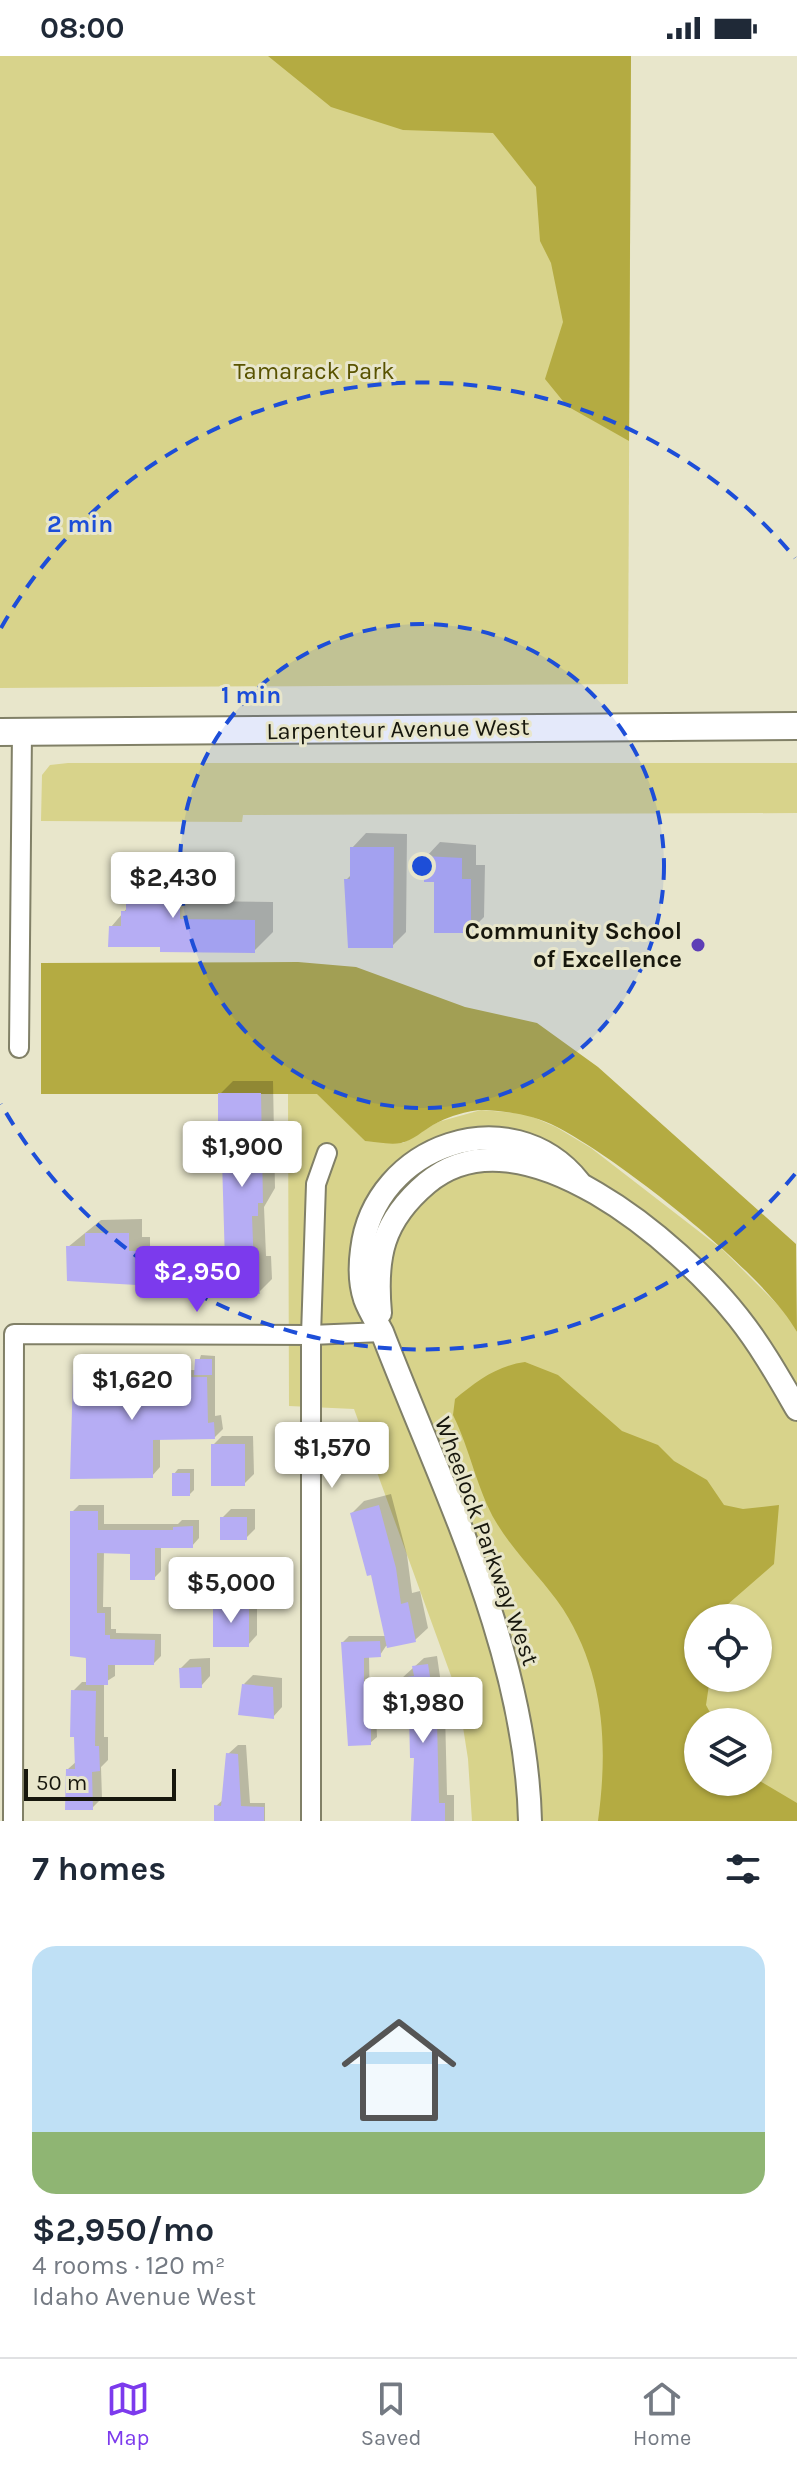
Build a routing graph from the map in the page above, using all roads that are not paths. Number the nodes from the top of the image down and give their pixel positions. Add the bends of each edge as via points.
1 (797, 726) edge
2 (11, 732) edge
3 (19, 1048) dead end
4 (327, 1153) dead end
5 (382, 1332) junction
6 (311, 1335) junction
7 (797, 1409) edge
8 (13, 1821) edge
9 (311, 1821) edge
10 (530, 1821) edge

1 - 2 main road, Larpenteur Avenue West
2 - 3 street
4 - 6 street via 316,1184
5 - 6 street
5 - 7 street, Wheelock Parkway West via 378,1265 399,1209 437,1175 463,1164 525,1162 579,1182 704,1278 747,1330
5 - 10 street, Wheelock Parkway West via 502,1644 524,1738
6 - 8 street via 14,1334
6 - 9 street

